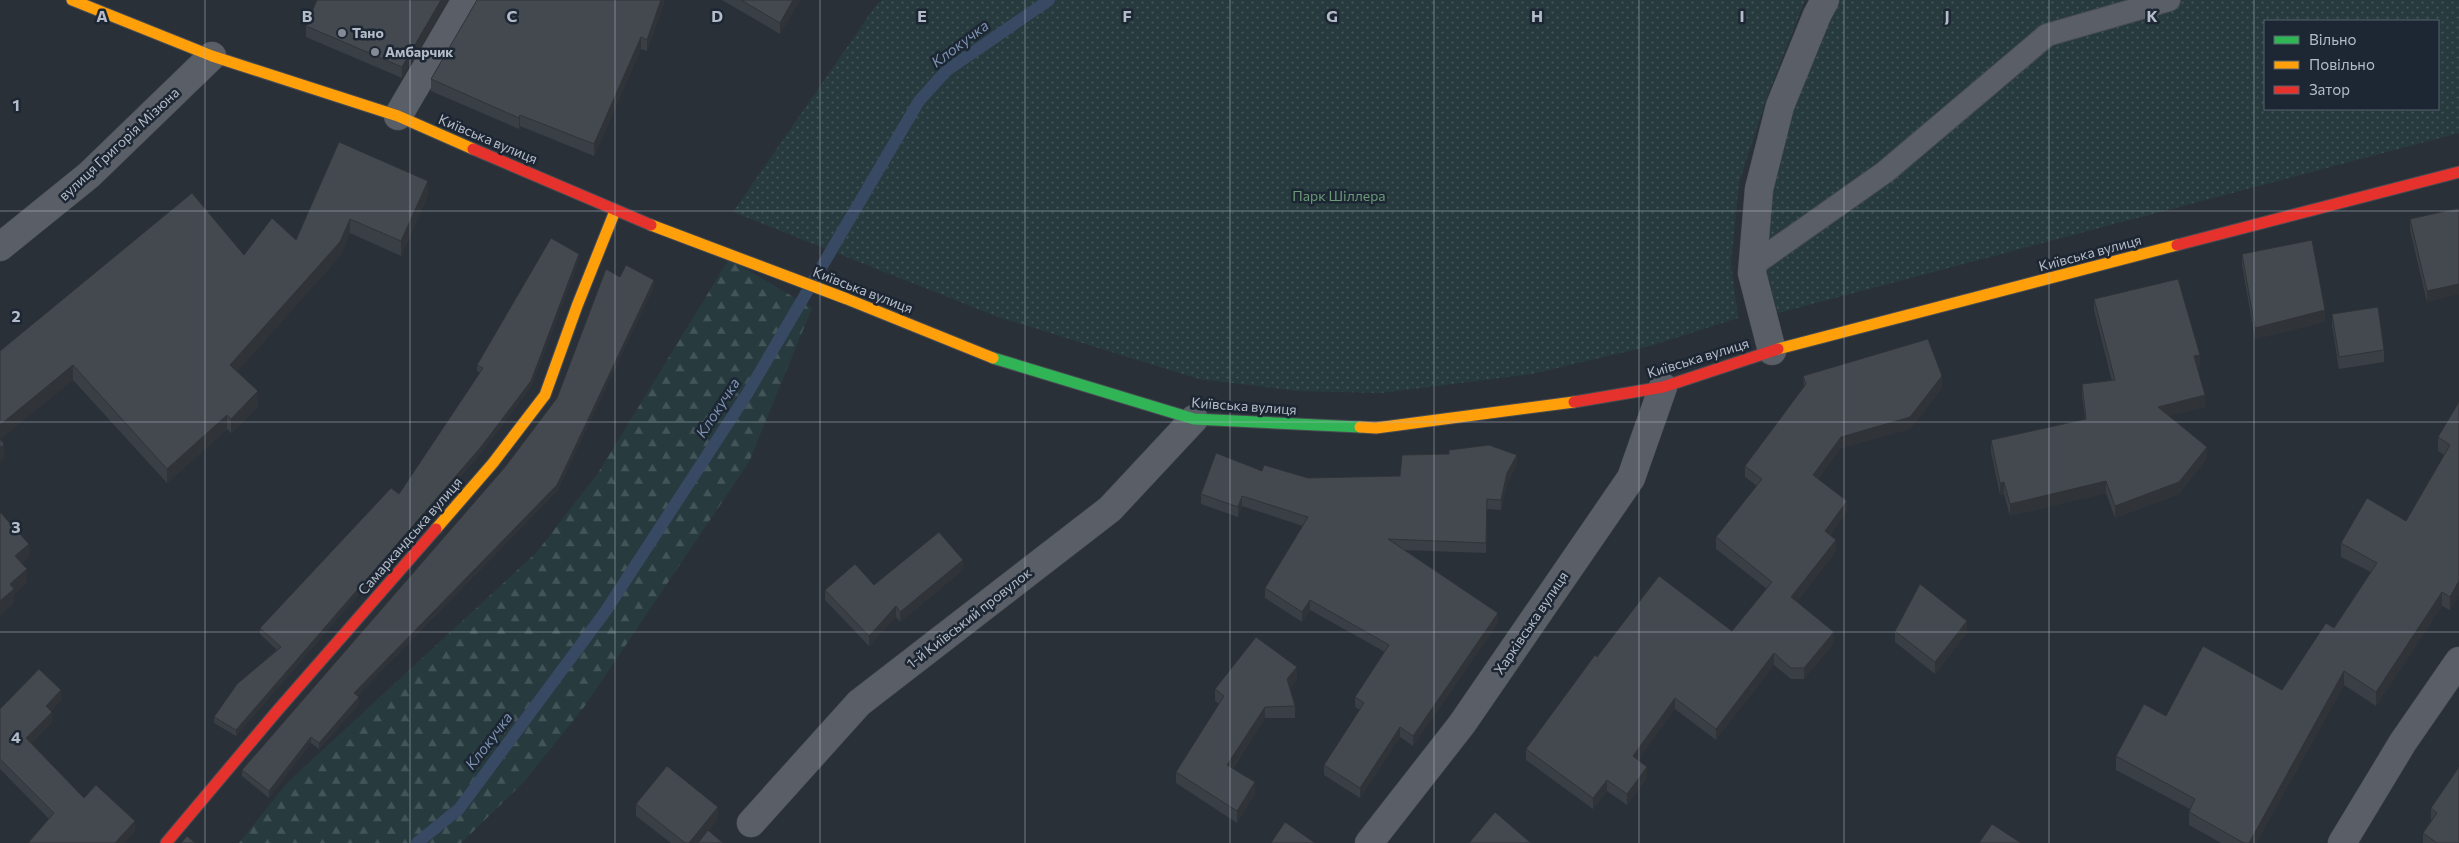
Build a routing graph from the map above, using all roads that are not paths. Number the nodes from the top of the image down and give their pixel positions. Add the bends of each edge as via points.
1 (72, 0) edge
2 (466, 0) edge
3 (1825, 0) edge
4 (2168, 0) edge
5 (212, 56) junction
6 (398, 116) junction
7 (2459, 172) edge
8 (615, 211) junction
9 (0, 247) edge
10 (1753, 265) junction
11 (1772, 351) junction
12 (1663, 387) junction
13 (1194, 419) junction
14 (2459, 661) edge
15 (751, 823) dead end
16 (166, 843) edge
17 (1369, 843) edge
18 (2342, 843) edge

1 - 5 street, Київська вулиця
2 - 6 street
3 - 10 street via 1780,106 1759,188
4 - 10 lane via 2047,35 1885,172
5 - 6 street, Київська вулиця
5 - 9 street, вулиця Григорія Мізюна via 89,175
6 - 8 street, Київська вулиця
7 - 11 street, Київська вулиця
8 - 13 street, Київська вулиця via 988,356
8 - 16 street, Самаркандська вулиця via 545,396 493,463
10 - 11 street
11 - 12 street, Київська вулиця
12 - 13 street, Київська вулиця via 1534,409 1376,428
12 - 17 street, Харківська вулиця via 1630,478 1462,724
13 - 15 street, 1-й Київський провулок via 1110,509 859,703
14 - 18 street via 2403,742

